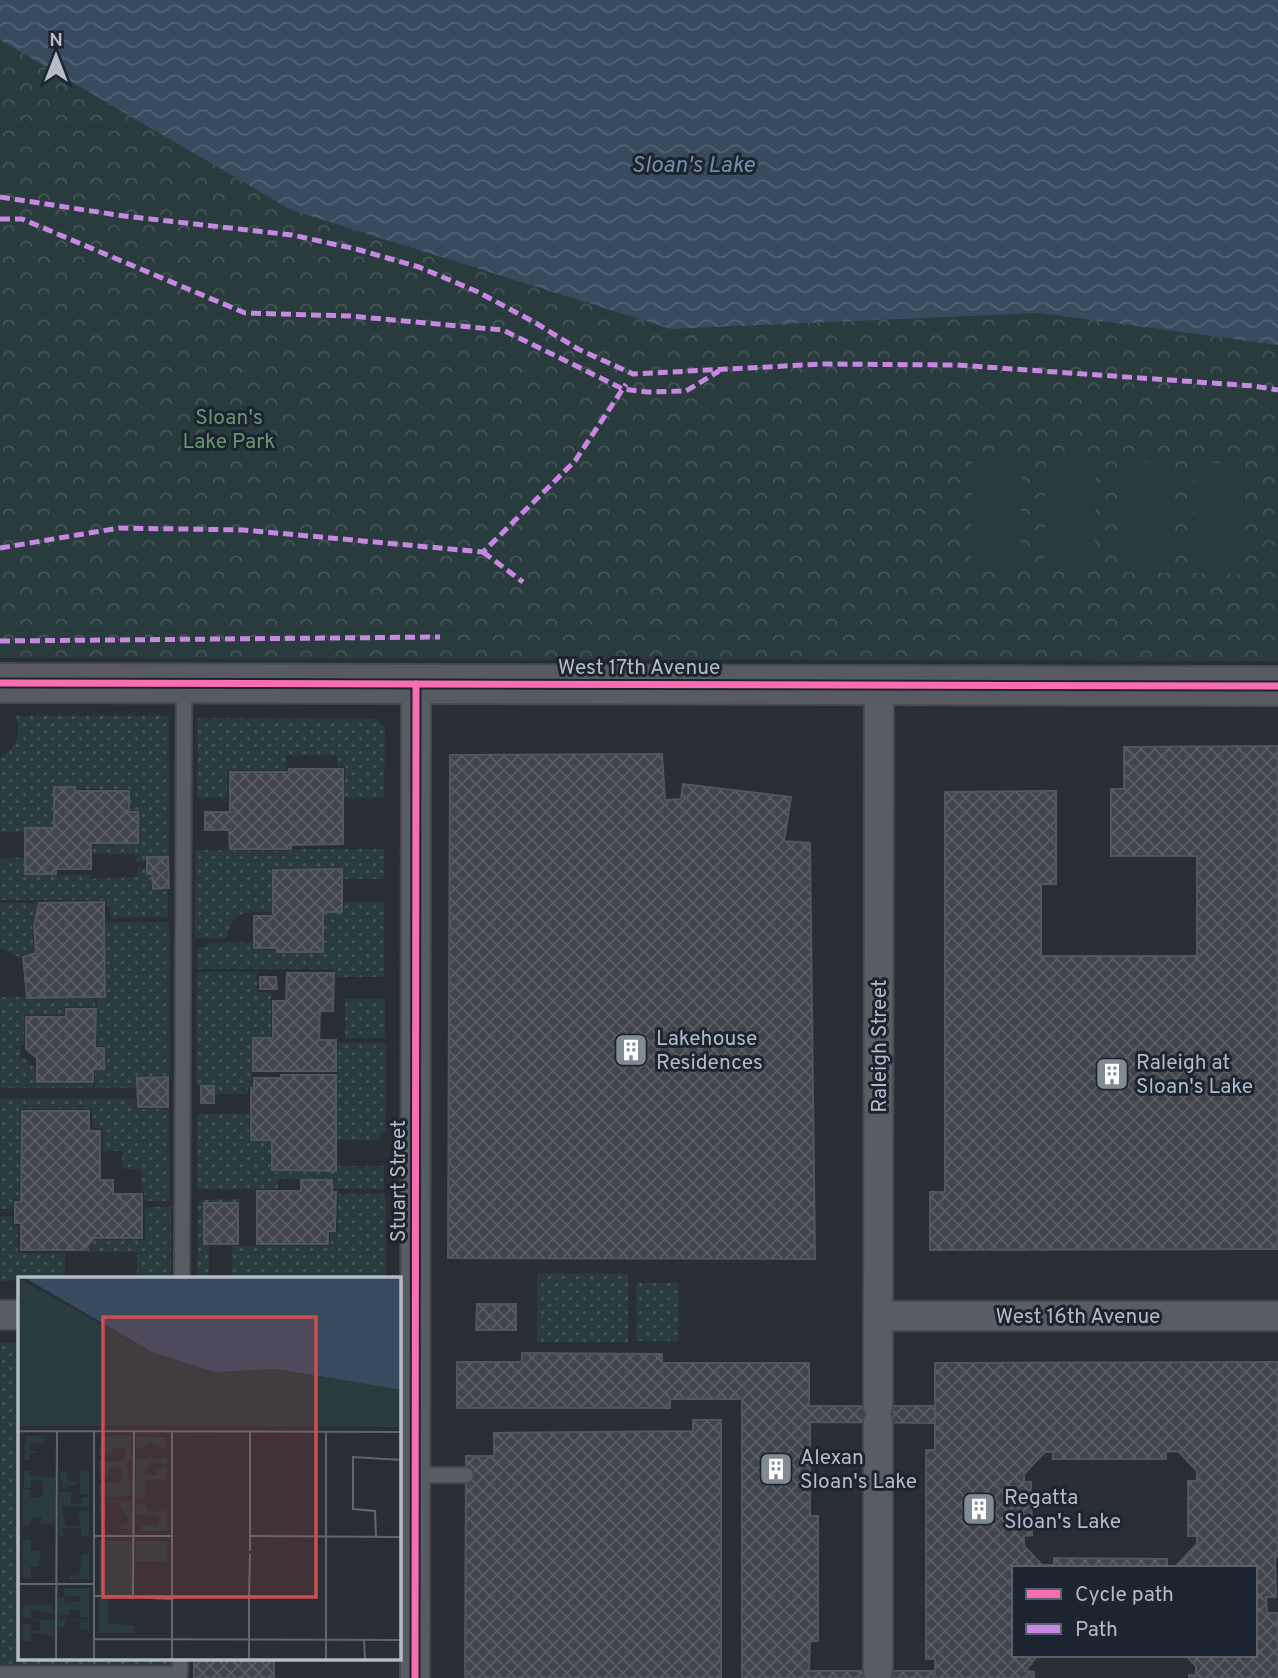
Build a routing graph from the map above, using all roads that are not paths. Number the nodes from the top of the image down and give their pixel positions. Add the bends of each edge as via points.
1 (0, 684) edge
2 (184, 684) junction
3 (416, 684) junction
4 (879, 685) junction
5 (1278, 686) edge
6 (182, 1277) edge
7 (0, 1315) edge
8 (18, 1315) edge
9 (407, 1316) edge
10 (878, 1317) junction
11 (1278, 1317) edge
12 (415, 1475) junction
13 (466, 1475) dead end
14 (407, 1514) edge
15 (180, 1660) edge
16 (878, 1671) dead end
17 (0, 1674) edge
18 (415, 1678) edge

1 - 2 street, West 17th Avenue
2 - 3 street, West 17th Avenue
2 - 6 lane
3 - 4 street, West 17th Avenue
3 - 9 street, Stuart Street
4 - 5 street, West 17th Avenue
4 - 10 street, Raleigh Street
7 - 8 street
9 - 12 street, Stuart Street
10 - 11 street, West 16th Avenue
10 - 16 street, Raleigh Street
12 - 13 lane
12 - 14 street, Stuart Street
14 - 18 street, Stuart Street
15 - 17 lane via 180,1674

